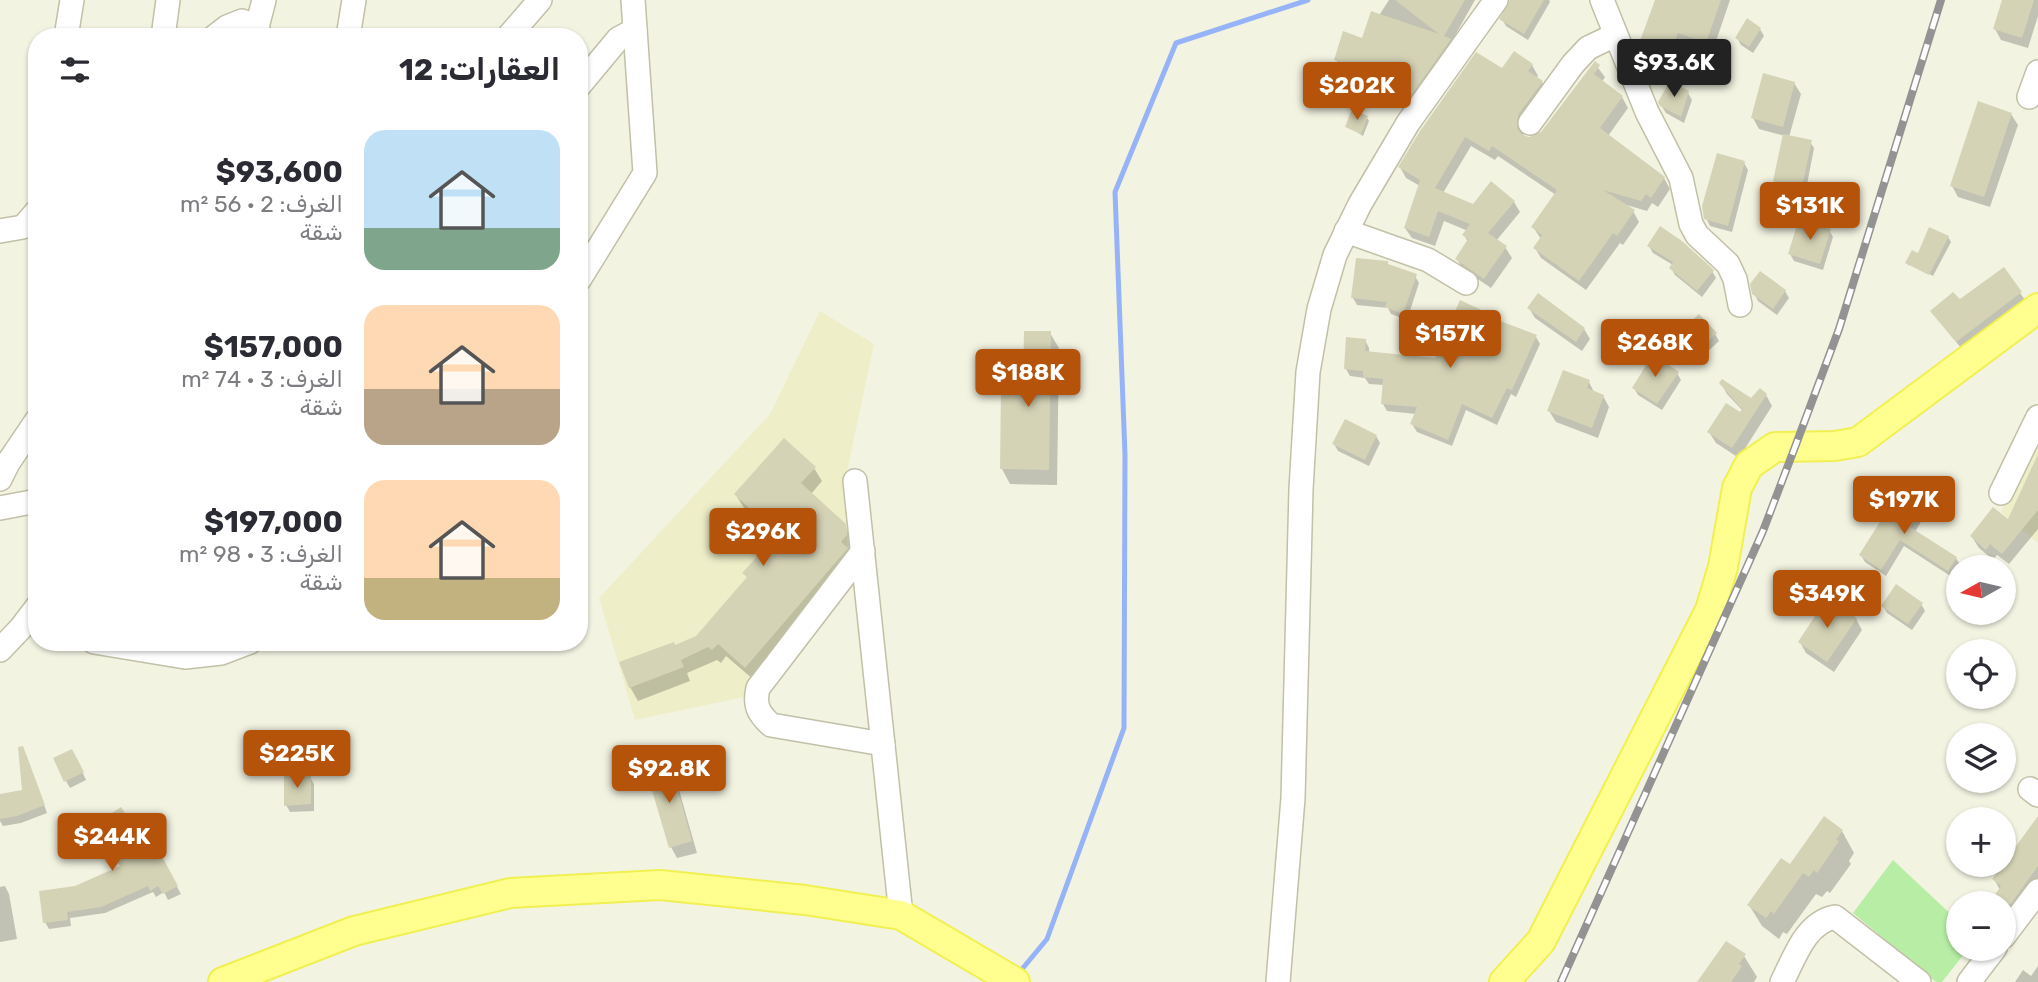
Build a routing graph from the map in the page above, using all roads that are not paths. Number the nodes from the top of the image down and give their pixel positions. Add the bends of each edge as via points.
1 (72, 0) edge
2 (168, 0) edge
3 (264, 0) edge
4 (354, 0) edge
5 (540, 0) edge
6 (633, 0) edge
7 (1496, 0) edge
8 (1602, 0) edge
9 (67, 28) edge
10 (164, 28) edge
11 (225, 28) edge
12 (253, 28) edge
13 (260, 28) edge
14 (349, 28) edge
15 (516, 28) edge
16 (635, 30) junction
17 (1615, 35) junction
18 (2038, 72) edge
19 (588, 75) edge
20 (2029, 97) dead end
21 (1530, 123) dead end
22 (28, 221) edge
23 (0, 231) edge
24 (1346, 231) junction
25 (588, 265) edge
26 (1466, 283) dead end
27 (1740, 305) dead end
28 (2038, 308) edge
29 (2038, 417) edge
30 (28, 434) edge
31 (0, 479) edge
32 (855, 481) dead end
33 (2001, 493) dead end
34 (28, 503) edge
35 (0, 508) edge
36 (863, 551) junction
37 (28, 631) edge
38 (0, 650) edge
39 (156, 651) edge
40 (226, 651) edge
41 (883, 744) junction
42 (2038, 891) edge
43 (901, 915) junction
44 (2016, 920) edge
45 (1985, 961) edge
46 (223, 982) edge
47 (1014, 982) edge
48 (1279, 982) edge
49 (1504, 982) edge
50 (1782, 982) edge
51 (1919, 982) edge
52 (1969, 982) edge

1 - 9 street
2 - 10 street
3 - 13 street
4 - 14 street
5 - 15 street
6 - 16 street
7 - 24 street via 1408,123
8 - 17 street
11 - 12 street via 242,21
16 - 19 street via 618,39
16 - 25 street via 645,173
17 - 21 street via 1588,48
17 - 27 street via 1681,178 1691,224 1728,264
18 - 20 street
22 - 23 street via 23,227
24 - 26 street via 1428,260
24 - 48 street via 1319,309 1308,372 1293,798
28 - 49 main road via 1858,442 1774,447 1749,466 1737,488 1710,610 1541,940
29 - 33 street
30 - 31 street
32 - 36 street
34 - 35 street
36 - 41 street
36 - 41 street via 758,688 755,700 759,714 771,725
37 - 38 street
39 - 40 street via 185,657
41 - 43 street
42 - 44 street
43 - 46 main road via 660,885 510,893 354,930
43 - 47 main road
45 - 52 street
50 - 51 street via 1808,932 1823,919 1835,917

